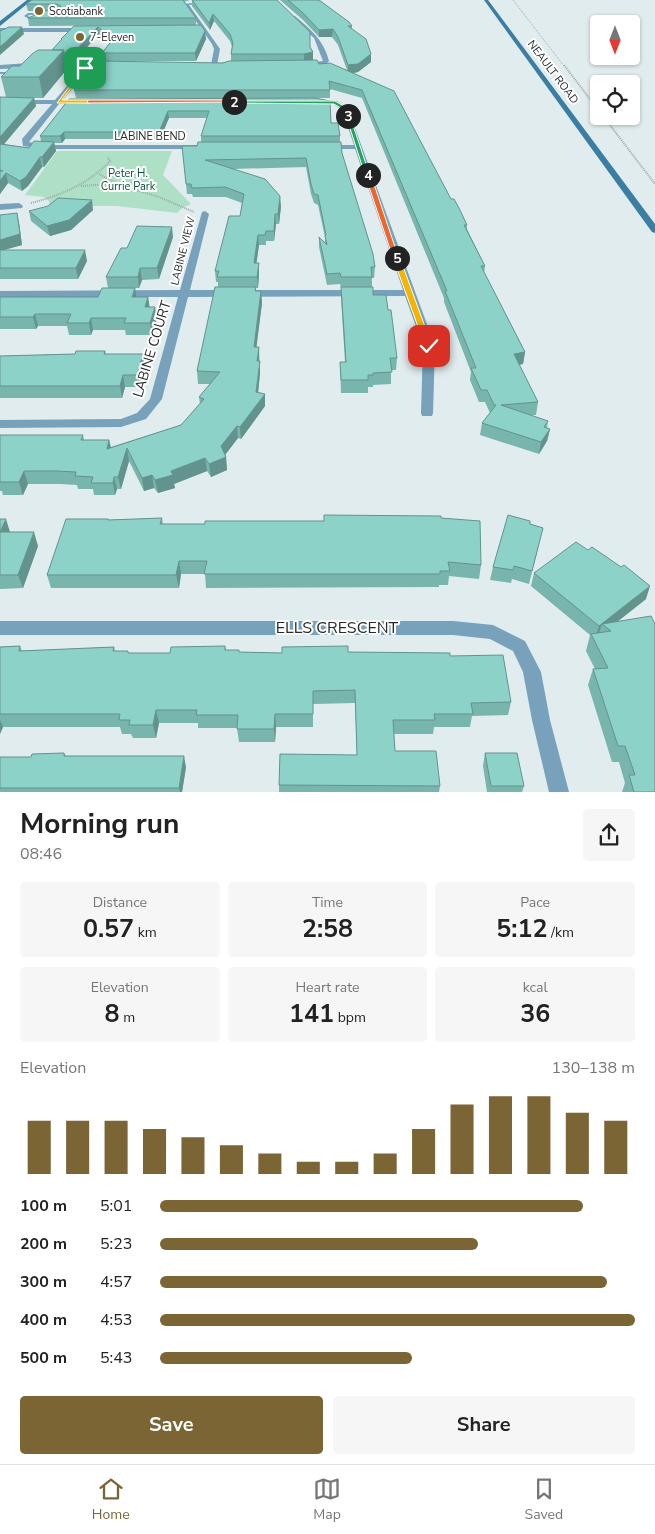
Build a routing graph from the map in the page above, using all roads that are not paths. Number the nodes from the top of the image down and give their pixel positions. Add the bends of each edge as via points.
1 (20, 0) edge
2 (30, 0) edge
3 (486, 0) edge
4 (214, 2) edge
5 (12, 6) dead end
6 (286, 11) edge
7 (58, 14) edge
8 (30, 18) edge
9 (0, 24) edge
10 (204, 29) junction
11 (0, 30) edge
12 (90, 30) edge
13 (196, 30) edge
14 (0, 65) edge
15 (36, 65) junction
16 (88, 65) junction
17 (118, 65) edge
18 (214, 65) edge
19 (294, 65) edge
20 (0, 73) edge
21 (19, 73) edge
22 (28, 73) edge
23 (305, 101) edge
24 (0, 102) edge
25 (58, 102) junction
26 (90, 102) edge
27 (204, 147) edge
28 (311, 147) edge
29 (358, 147) junction
30 (0, 206) edge
31 (19, 206) dead end
32 (205, 214) dead end
33 (655, 230) edge
34 (409, 293) junction
35 (0, 294) edge
36 (185, 294) junction
37 (427, 413) dead end
38 (0, 424) edge
39 (0, 628) edge
40 (559, 792) edge

1 - 5 main road
2 - 9 main road
3 - 33 main road, NEAULT ROAD
4 - 10 street via 186,4
6 - 19 street via 316,37 326,61
7 - 8 lane via 26,16
10 - 13 street
10 - 18 street via 217,48
11 - 12 street
14 - 15 street
15 - 16 street
15 - 22 lane
16 - 17 street
16 - 25 street
20 - 21 lane
23 - 29 street via 328,102 346,109
24 - 25 street
25 - 26 street
25 - 27 street, LABINE BEND via 25,141 26,144 43,147
28 - 29 street
29 - 34 street
30 - 31 street
32 - 36 street, LABINE VIEW
34 - 36 street
34 - 37 street via 429,346
35 - 36 street
36 - 38 street, LABINE COURT via 156,398 148,412 135,420 121,423
39 - 40 street, ELLS CRESCENT via 453,628 493,632 519,646 532,672

